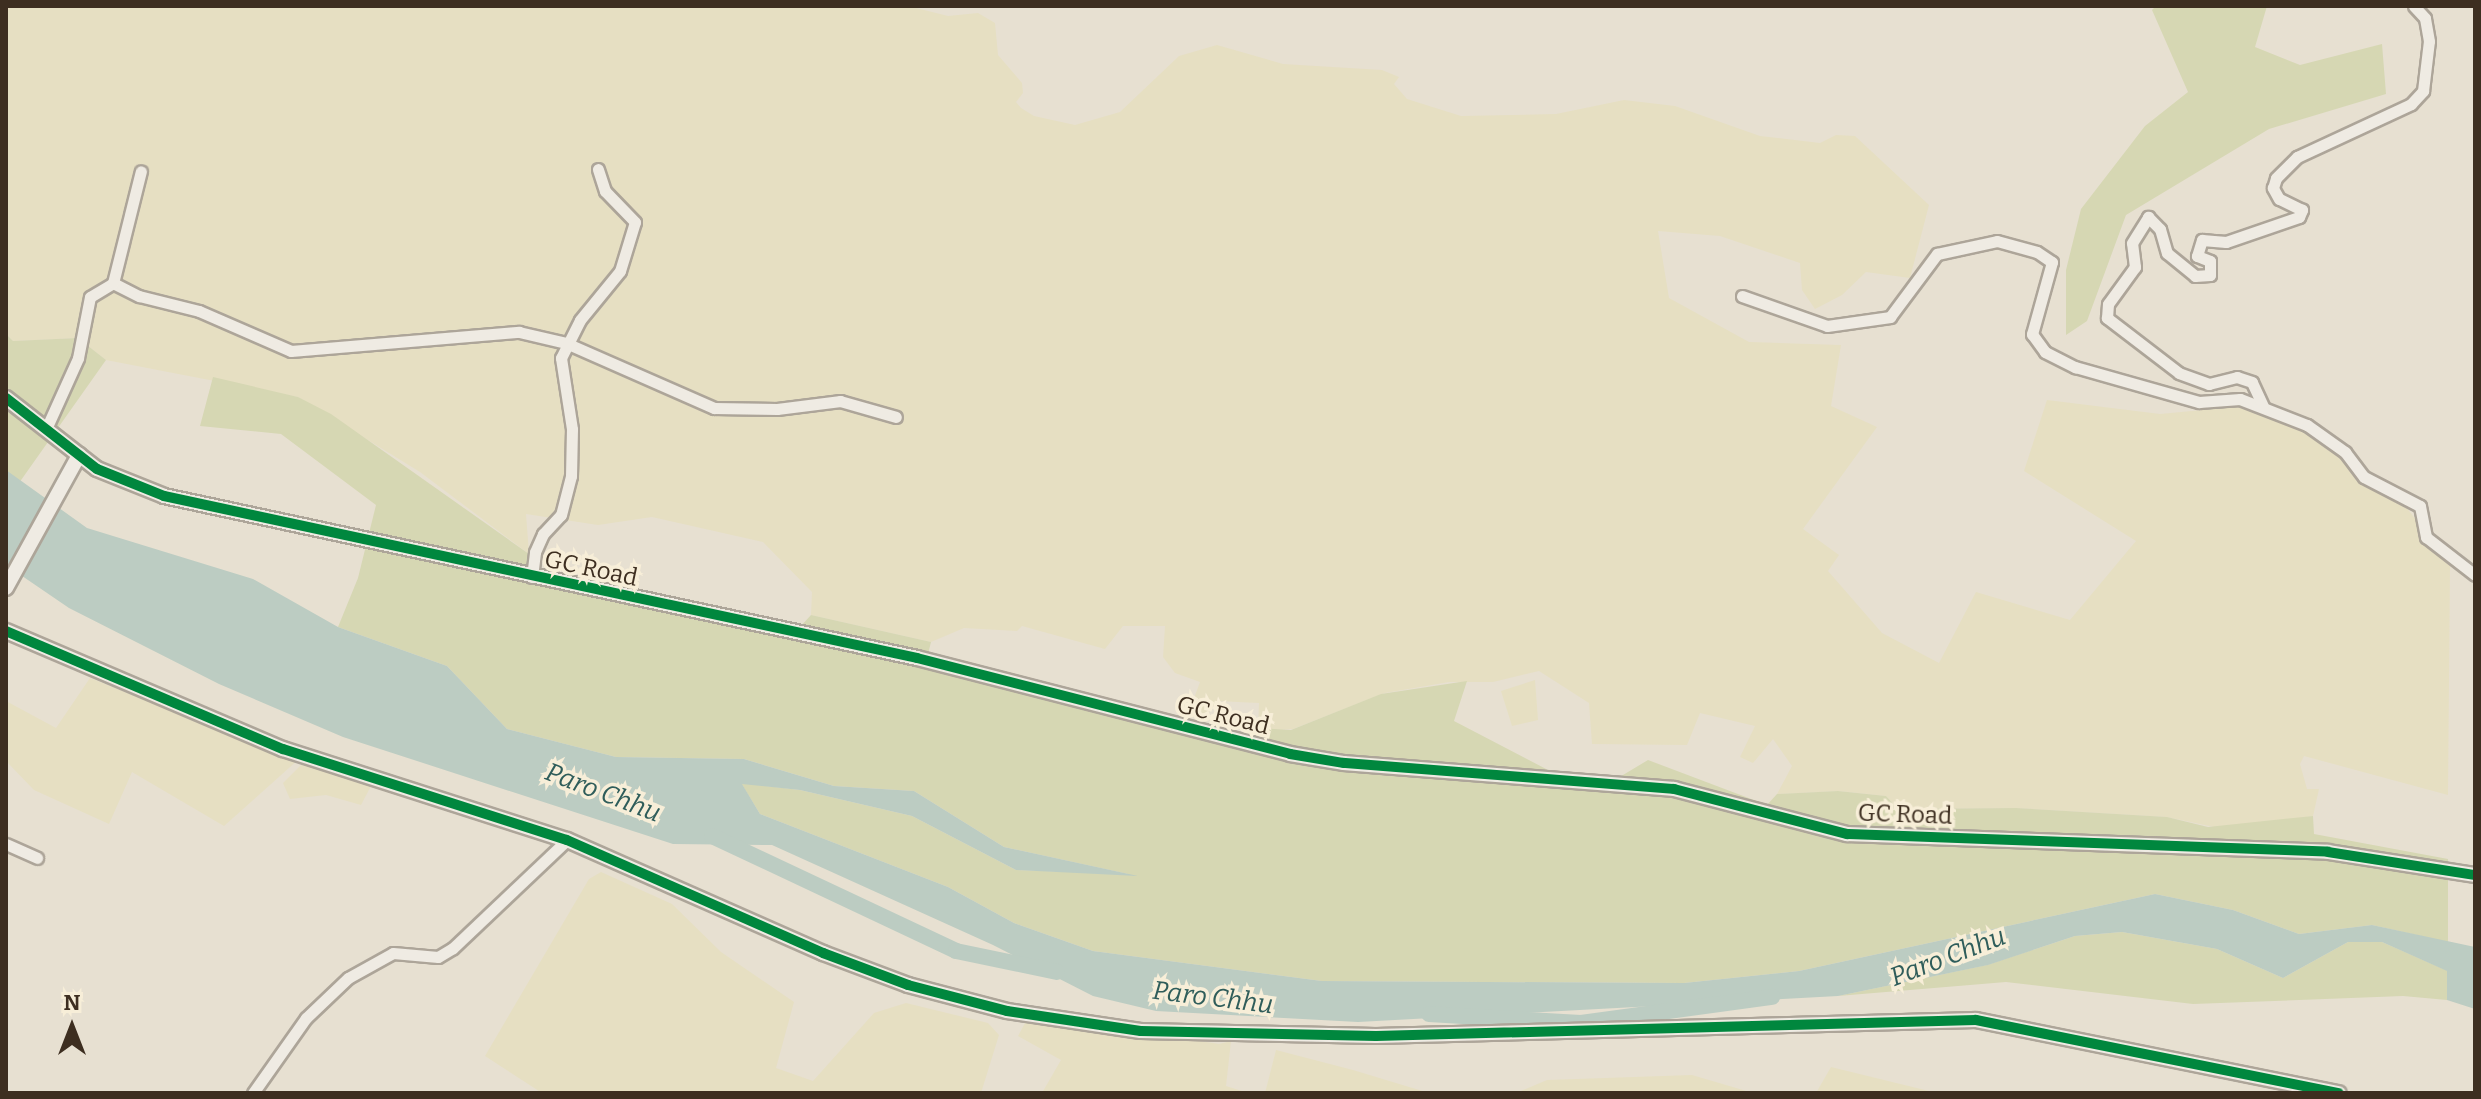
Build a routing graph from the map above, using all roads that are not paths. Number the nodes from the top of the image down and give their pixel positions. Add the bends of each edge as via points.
1 (2414, 6) edge
2 (598, 169) dead end
3 (141, 171) dead end
4 (113, 283) junction
5 (1742, 296) dead end
6 (566, 343) junction
7 (6, 398) edge
8 (2263, 406) junction
9 (896, 417) dead end
10 (46, 429) junction
11 (79, 455) junction
12 (2475, 575) edge
13 (532, 577) junction
14 (9, 582) edge
15 (6, 631) edge
16 (567, 840) junction
17 (6, 844) edge
18 (37, 858) dead end
19 (2475, 875) edge
20 (253, 1093) edge
21 (2339, 1093) edge

1 - 8 street via 2425,18 2429,41 2423,91 2411,104 2297,157 2276,178 2273,188 2279,199 2302,210 2299,217 2226,242 2202,240 2197,256 2210,261 2210,275 2195,276 2167,253 2160,229 2148,217 2132,243 2135,267 2108,304 2107,318 2179,373 2209,384 2237,377 2252,382
2 - 6 street via 605,191 635,222 620,271
3 - 4 street
4 - 6 street via 139,296 199,311 291,351 519,332
4 - 10 street via 90,297 78,358
5 - 8 street via 1827,326 1890,317 1937,254 1997,241 2052,262 2032,334 2045,352 2075,367 2199,402 2240,399
6 - 9 street via 714,408 777,409 840,401
6 - 13 street via 561,358 572,429 571,476 561,515 535,552
7 - 10 street, GC Road
8 - 12 street via 2328,437 2364,477 2420,506 2426,537
10 - 11 street, GC Road
11 - 13 street, GC Road via 127,485 164,496
11 - 14 street
13 - 19 street, GC Road via 917,658 1344,763 1674,789 1847,834 2328,852
15 - 16 street via 283,749
16 - 20 street via 453,948 438,957 393,953 348,978 306,1018
16 - 21 street via 889,978 1007,1011 1110,1028 1473,1036 1682,1025 1976,1020
17 - 18 street

